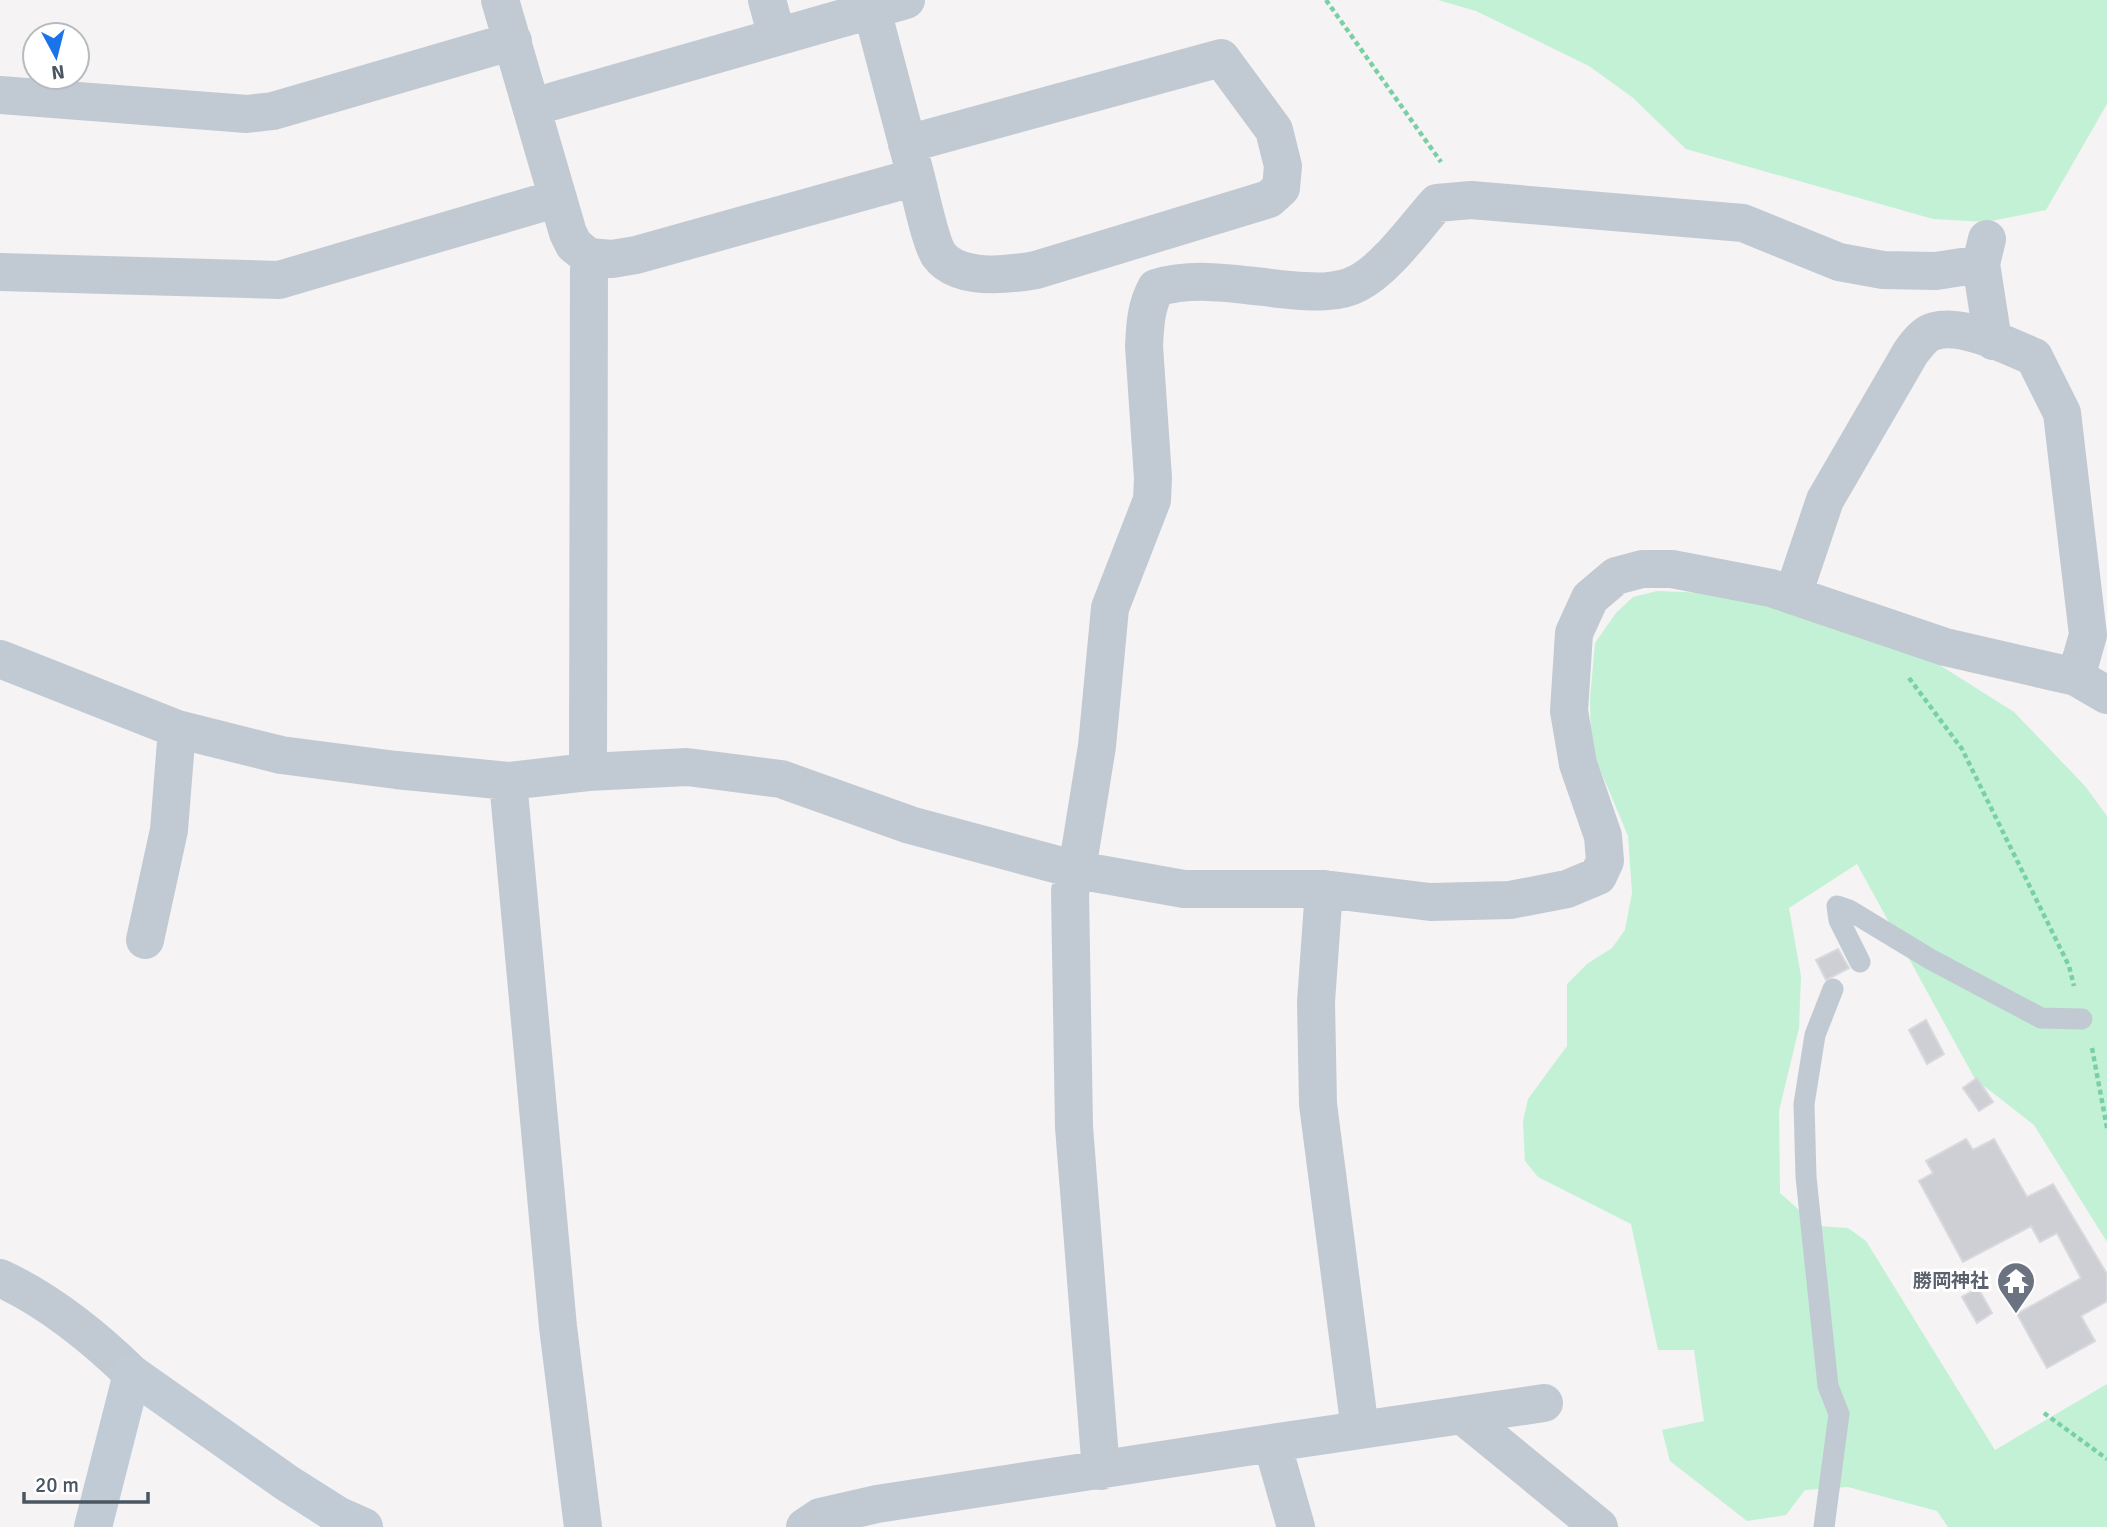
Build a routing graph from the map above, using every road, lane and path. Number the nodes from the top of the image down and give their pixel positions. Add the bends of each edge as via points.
1 (500, 0) edge
2 (767, 0) edge
3 (1326, 0) edge
4 (889, 5) edge
5 (778, 37) junction
6 (513, 41) junction
7 (0, 95) edge
8 (533, 107) junction
9 (911, 160) junction
10 (558, 198) junction
11 (1471, 200) junction
12 (589, 257) junction
13 (0, 272) edge
14 (1993, 341) junction
15 (1793, 595) junction
16 (1876, 624) junction
17 (0, 659) edge
18 (2091, 686) edge
19 (177, 729) junction
20 (588, 772) junction
21 (508, 781) junction
22 (1077, 870) junction
23 (1324, 889) junction
24 (145, 940) dead end
25 (1860, 962) dead end
26 (1833, 989) dead end
27 (2082, 1019) junction
28 (2107, 1128) edge
29 (0, 1279) edge
30 (132, 1374) junction
31 (1544, 1402) dead end
32 (2045, 1413) dead end
33 (1462, 1415) junction
34 (1360, 1430) junction
35 (1272, 1443) junction
36 (2107, 1459) edge
37 (1101, 1471) junction
38 (93, 1527) edge
39 (364, 1527) edge
40 (583, 1527) edge
41 (805, 1527) edge
42 (1296, 1527) edge
43 (1599, 1527) edge
44 (1824, 1527) edge

1 - 6 street
2 - 5 street
3 - 11 path
4 - 5 street
4 - 9 street
5 - 8 street
6 - 7 street via 273,111 247,114
6 - 8 street
8 - 10 street
9 - 9 street via 1221,58 1274,130 1283,166 1281,188 1269,199 1006,276 950,267 937,253
9 - 12 street via 636,255
10 - 12 street via 574,245
10 - 13 street via 279,280
11 - 14 street via 1743,223 1839,262 1883,270 1936,271 1984,251
11 - 22 street via 1437,202 1377,270 1357,284 1308,291 1172,283 1156,288 1150,298 1144,346 1152,500 1110,608 1097,746
12 - 20 street
14 - 15 street via 1956,329 1933,331 1919,341 1825,500
14 - 18 street via 2034,356 2062,413
15 - 16 street
15 - 23 street via 1652,569 1616,576 1590,598 1574,633 1569,710 1578,764 1603,836 1605,861 1598,876 1567,889 1510,900 1430,902
16 - 18 street
16 - 27 path via 1896,661 1962,749 2069,966
17 - 19 street
19 - 21 street via 281,755
19 - 24 street via 169,830
20 - 21 street
20 - 22 street via 687,767 781,779 910,825
21 - 40 street via 558,1327
22 - 23 street via 1184,889
22 - 37 street via 1070,891 1074,1127
23 - 34 street via 1316,1002 1318,1104
25 - 27 lane via 1837,906 2041,1018
26 - 44 lane via 1815,1035 1804,1104 1806,1177 1828,1386 1839,1414
27 - 28 path via 2094,1054
29 - 30 street via 26,1291 98,1342
30 - 38 street
30 - 39 street via 287,1483
31 - 33 street
32 - 36 path
33 - 34 street
33 - 43 street
34 - 35 street
35 - 37 street
35 - 42 street
37 - 41 street via 877,1504 820,1517

